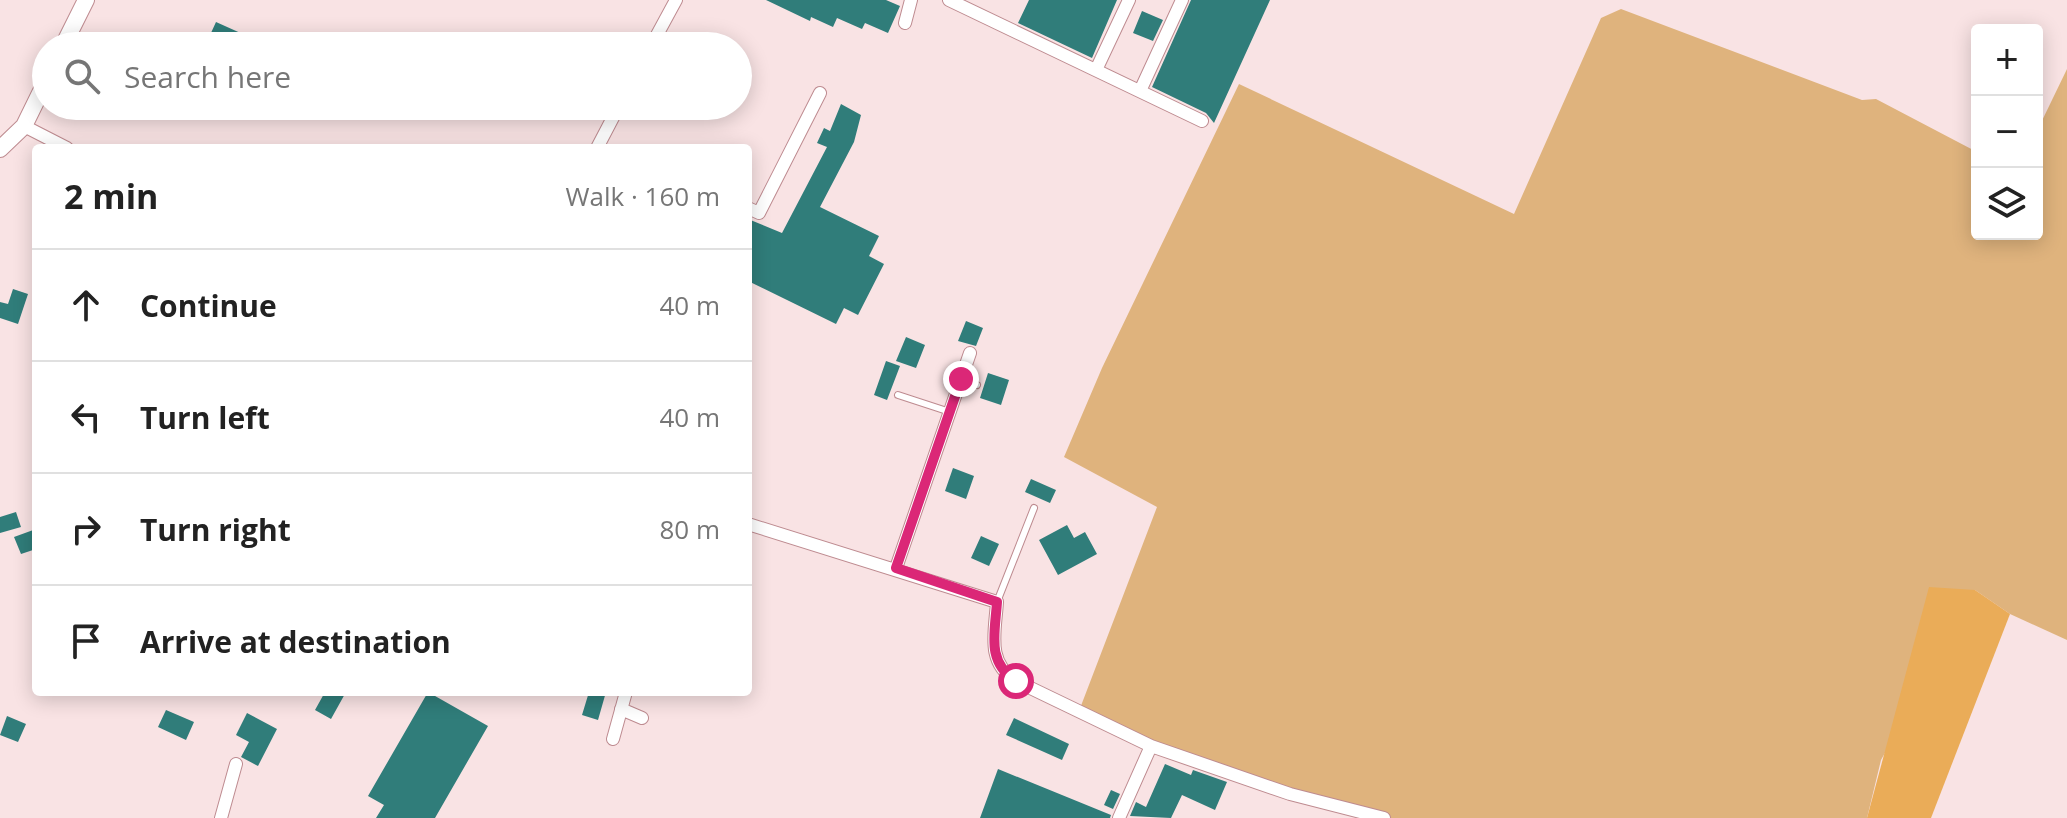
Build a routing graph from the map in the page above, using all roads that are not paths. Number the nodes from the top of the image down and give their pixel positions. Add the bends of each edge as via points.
1 (86, 0) edge
2 (676, 0) edge
3 (911, 0) edge
4 (949, 0) edge
5 (1129, 0) edge
6 (1182, 0) edge
7 (905, 23) dead end
8 (70, 32) edge
9 (659, 32) edge
10 (1096, 70) junction
11 (1140, 91) junction
12 (820, 93) dead end
13 (32, 110) edge
14 (613, 120) edge
15 (1202, 121) dead end
16 (24, 126) junction
17 (59, 144) edge
18 (603, 144) edge
19 (0, 149) edge
20 (752, 210) edge
21 (970, 353) dead end
22 (961, 379) junction
23 (977, 385) dead end
24 (898, 395) dead end
25 (950, 412) junction
26 (1034, 508) dead end
27 (752, 525) edge
28 (896, 568) junction
29 (997, 602) junction
30 (625, 696) edge
31 (621, 709) junction
32 (642, 718) dead end
33 (613, 739) dead end
34 (1151, 746) junction
35 (236, 764) dead end
36 (221, 818) edge
37 (1119, 818) edge
38 (1384, 818) edge

1 - 8 street
2 - 9 street
3 - 7 street
4 - 10 street
5 - 10 street
6 - 11 street
10 - 11 street
11 - 15 street
12 - 20 street via 759,213
13 - 16 street
14 - 18 street
16 - 17 street
16 - 19 street
21 - 22 street
22 - 23 lane
22 - 25 street
24 - 25 lane
25 - 28 street
26 - 29 lane
27 - 28 street
28 - 29 street
29 - 34 street via 994,656 1004,673
30 - 31 street
31 - 32 street
31 - 33 street
34 - 37 street
34 - 38 street via 1290,794
35 - 36 street

